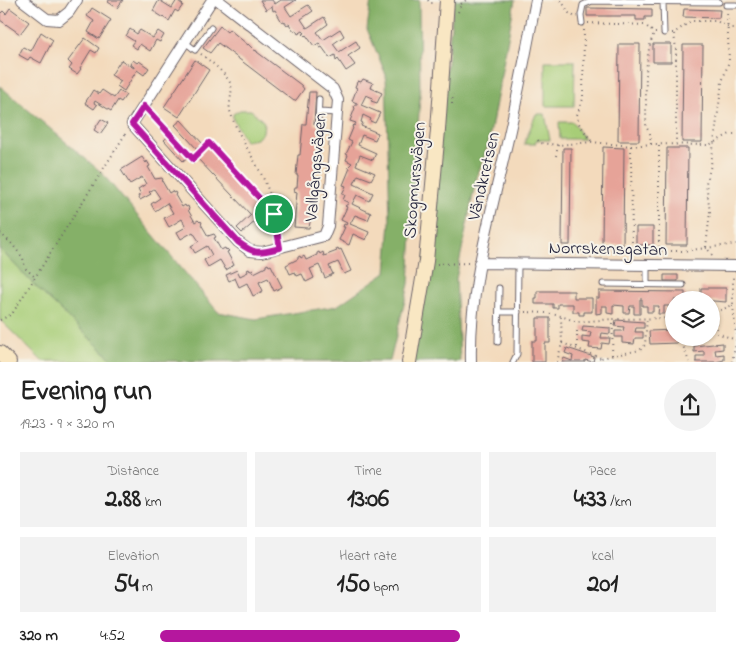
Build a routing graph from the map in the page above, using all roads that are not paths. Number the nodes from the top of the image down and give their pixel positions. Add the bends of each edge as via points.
1 (22, 0) edge
2 (77, 0) edge
3 (212, 0) edge
4 (218, 0) edge
5 (447, 0) edge
6 (536, 0) edge
7 (671, 1) edge
8 (663, 2) junction
9 (719, 2) dead end
10 (726, 5) road end
11 (736, 5) edge
12 (582, 23) road end
13 (211, 28) dead end
14 (664, 33) dead end
15 (185, 41) junction
16 (319, 98) dead end
17 (144, 106) junction
18 (318, 112) junction
19 (337, 113) junction
20 (318, 123) dead end
21 (193, 159) road end
22 (479, 263) junction
23 (518, 264) junction
24 (647, 265) junction
25 (736, 266) edge
26 (603, 284) dead end
27 (647, 284) junction
28 (683, 285) dead end
29 (499, 288) dead end
30 (499, 312) junction
31 (518, 312) junction
32 (498, 342) dead end
33 (0, 353) edge
34 (9, 362) edge
35 (408, 362) edge
36 (471, 362) edge
37 (513, 362) edge

1 - 2 street via 47,19 59,20
3 - 15 street
4 - 19 street, Vallgångsvägen via 333,89 338,100
5 - 35 street, Skogmursvägen via 426,261
6 - 22 street, Vändkretsen via 516,106
7 - 8 lane
7 - 9 lane
8 - 12 lane via 592,1 583,5
8 - 14 lane
10 - 11 lane
13 - 15 lane via 195,50
15 - 17 street
16 - 18 lane
17 - 19 street, Vallgångsvägen via 132,124 238,242 250,251 262,252 324,236 328,226
17 - 21 lane
18 - 19 lane
18 - 20 lane
22 - 23 street, Norrskensgatan
22 - 36 street, Vändkretsen via 470,338
23 - 24 street, Norrskensgatan
23 - 31 lane
24 - 25 street, Norrskensgatan
24 - 27 lane
26 - 27 lane
27 - 28 lane
29 - 30 lane
30 - 31 lane
30 - 32 lane
31 - 37 lane via 517,354
33 - 34 street

